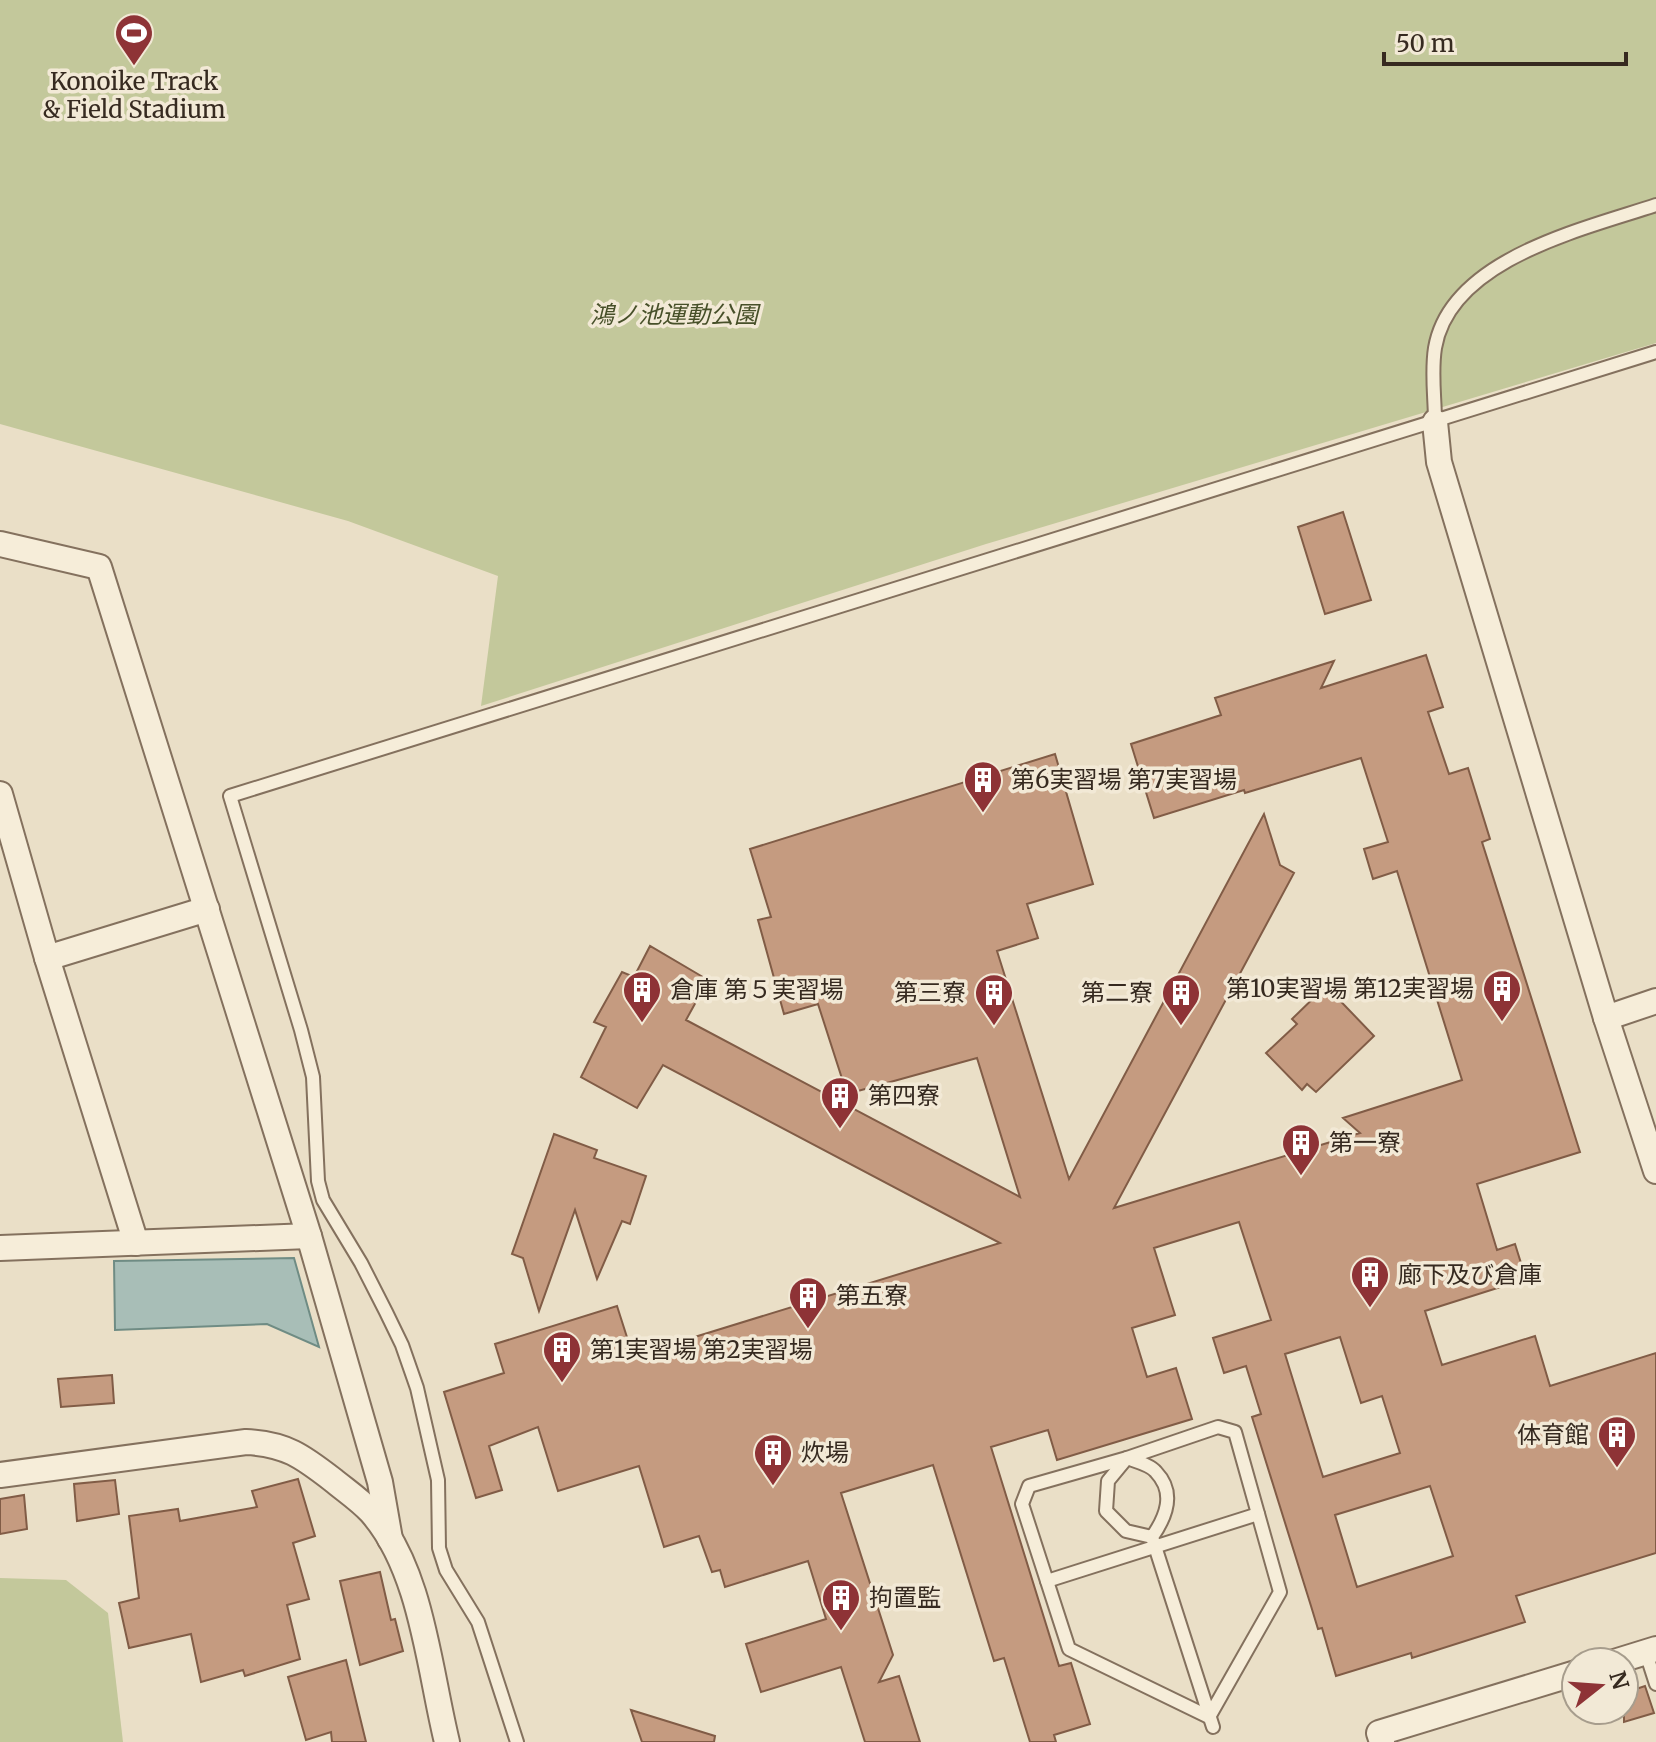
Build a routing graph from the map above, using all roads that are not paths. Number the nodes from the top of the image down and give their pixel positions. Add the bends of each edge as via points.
1 (1656, 205) edge
2 (1656, 352) edge
3 (1435, 422) junction
4 (0, 544) edge
5 (0, 794) edge
6 (207, 909) junction
7 (47, 958) junction
8 (1656, 1001) edge
9 (1606, 1018) junction
10 (1656, 1171) edge
11 (309, 1236) junction
12 (136, 1243) junction
13 (0, 1248) edge
14 (1127, 1458) junction
15 (0, 1475) edge
16 (1258, 1514) junction
17 (390, 1539) junction
18 (1153, 1542) junction
19 (1047, 1581) junction
20 (1651, 1651) edge
21 (1560, 1678) edge
22 (1656, 1684) edge
23 (1211, 1722) junction
24 (447, 1742) edge
25 (517, 1742) edge
26 (1382, 1742) edge

1 - 3 lane via 1544,242 1488,271 1462,297 1436,346
2 - 3 lane
3 - 9 street via 1439,462
3 - 25 lane via 230,796 313,1077 323,1200 402,1345 438,1480 439,1548 446,1570 478,1622
4 - 6 street via 99,567
5 - 7 street
6 - 7 street
6 - 11 street
7 - 12 street
8 - 9 street
9 - 10 street
11 - 12 street
11 - 17 street via 380,1482
12 - 13 street
14 - 16 lane via 1218,1427 1235,1432
14 - 18 lane via 1156,1471 1167,1494 1166,1517
14 - 18 lane via 1108,1481 1106,1511 1126,1531
14 - 19 lane via 1029,1486 1022,1504
15 - 17 street via 209,1445 270,1443 306,1459 370,1511
16 - 18 lane
16 - 23 lane via 1280,1592
17 - 24 street via 413,1593
18 - 19 lane
18 - 23 lane
19 - 23 lane via 1069,1649
20 - 22 lane
21 - 26 street via 1379,1733

